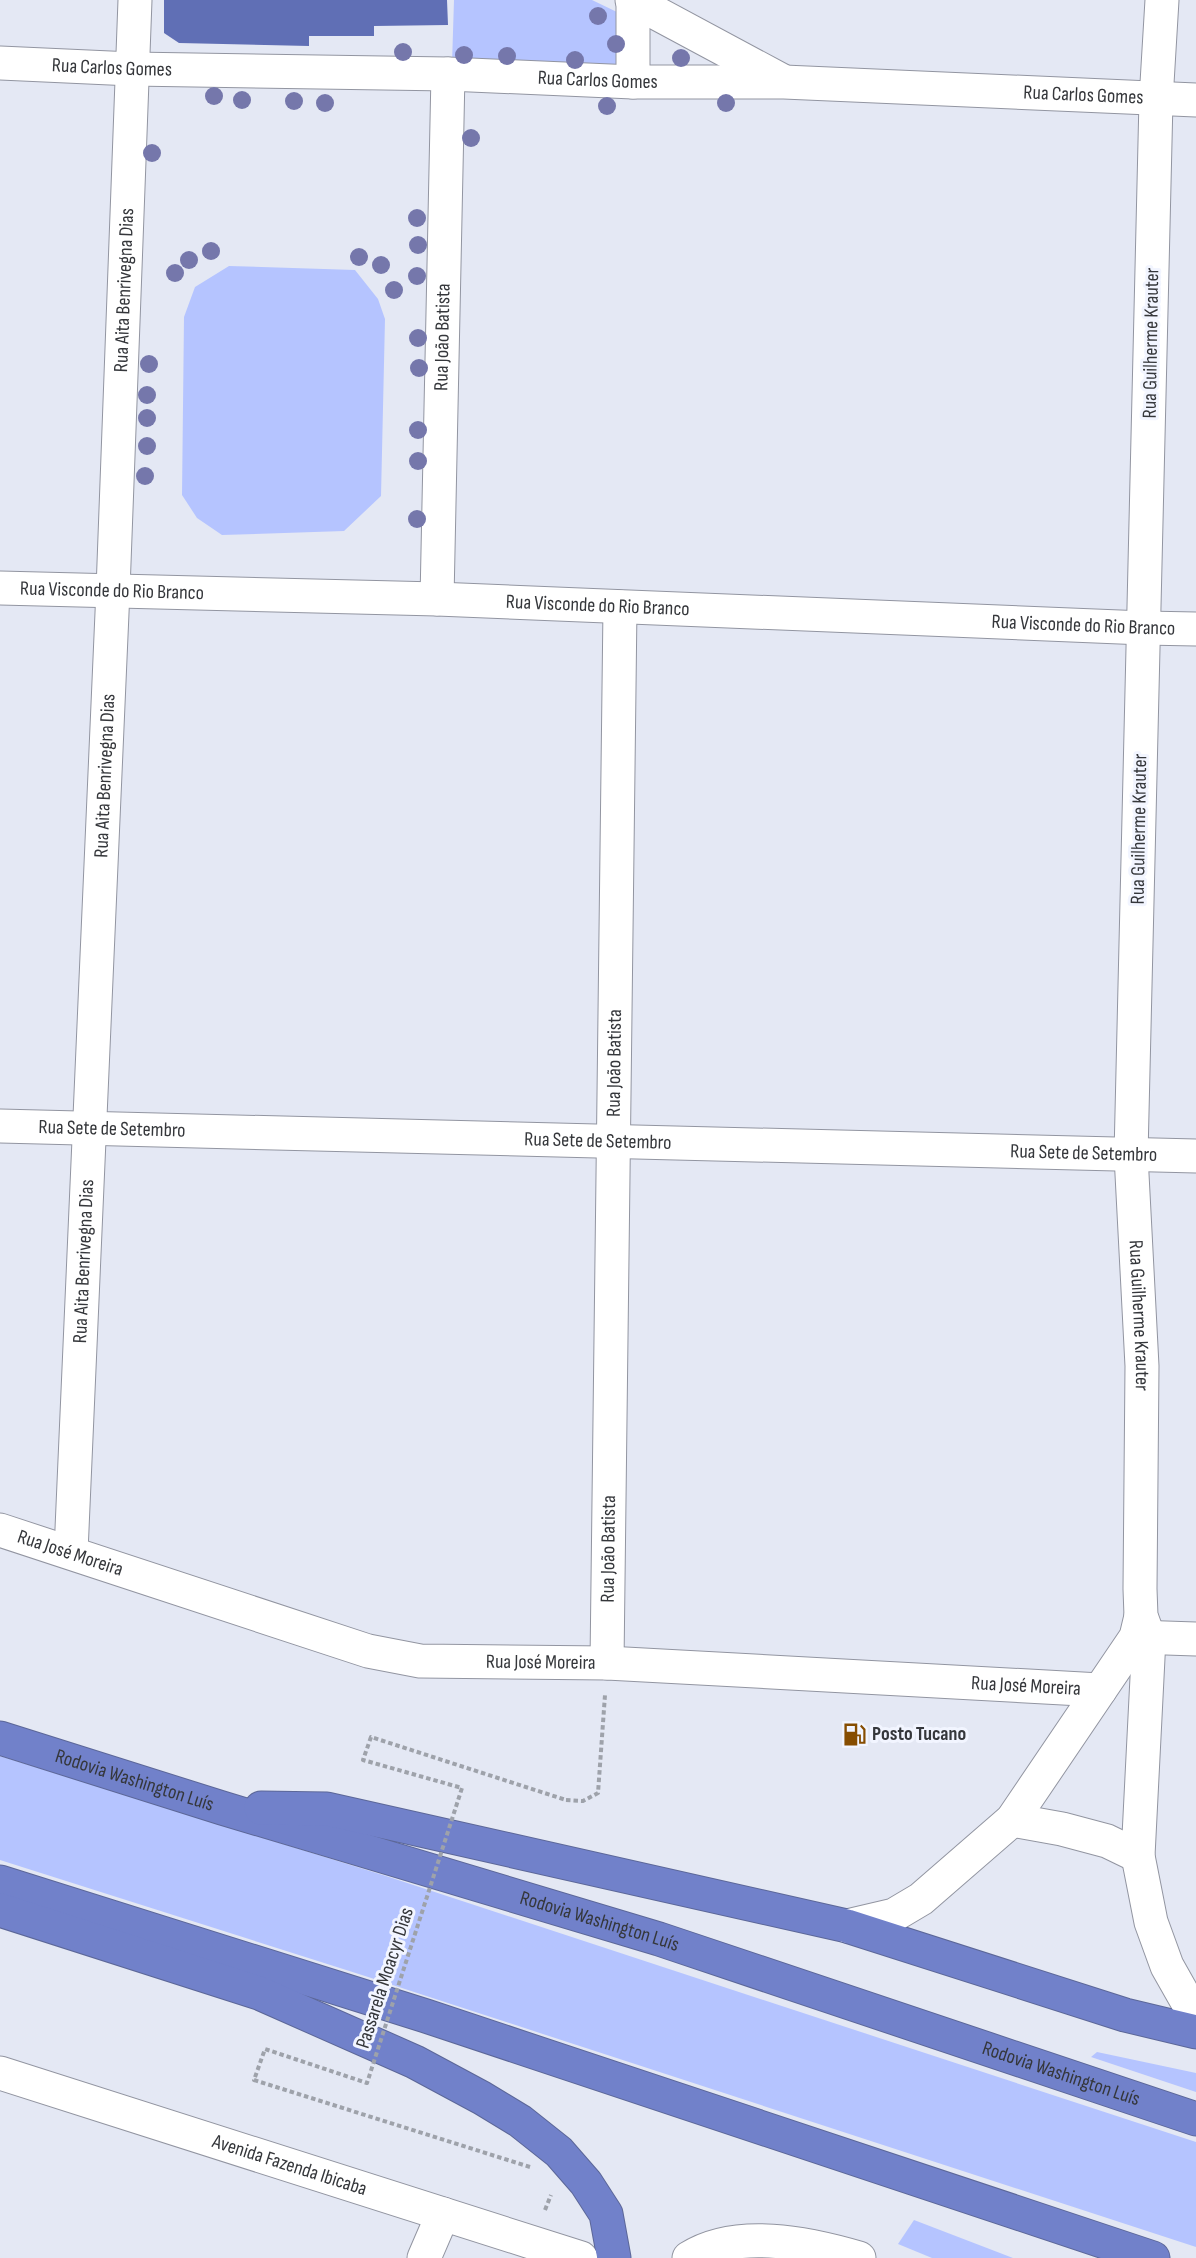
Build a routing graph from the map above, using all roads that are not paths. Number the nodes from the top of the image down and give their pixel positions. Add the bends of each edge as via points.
1 (135, 0) edge
2 (633, 0) edge
3 (1162, 0) edge
4 (0, 63) edge
5 (132, 69) junction
6 (448, 74) junction
7 (633, 82) junction
8 (784, 82) junction
9 (1156, 100) junction
10 (1196, 100) edge
11 (0, 588) edge
12 (113, 590) junction
13 (437, 599) junction
14 (620, 607) junction
15 (1144, 628) junction
16 (1196, 629) edge
17 (0, 1126) edge
18 (91, 1129) junction
19 (612, 1142) junction
20 (1131, 1155) junction
21 (1196, 1156) edge
22 (0, 1530) edge
23 (71, 1552) junction
24 (1144, 1637) junction
25 (1196, 1639) edge
26 (607, 1664) junction
27 (1100, 1690) junction
28 (0, 1738) edge
29 (222, 1808) junction
30 (1012, 1820) junction
31 (1137, 1856) junction
32 (0, 1882) edge
33 (0, 1910) edge
34 (847, 1926) junction
35 (1196, 2007) edge
36 (1196, 2032) edge
37 (0, 2073) edge
38 (1196, 2119) edge
39 (443, 2214) junction
40 (424, 2258) edge
41 (581, 2258) edge
42 (614, 2258) edge
43 (689, 2258) edge
44 (859, 2258) edge
45 (1153, 2258) edge

1 - 5 street, Rua Aita Benrivegna Dias
2 - 7 street
2 - 8 street
3 - 9 street, Rua Guilherme Krauter
4 - 5 street, Rua Carlos Gomes
5 - 6 street, Rua Carlos Gomes
5 - 12 street, Rua Aita Benrivegna Dias
6 - 7 street, Rua Carlos Gomes
6 - 13 street, Rua João Batista
7 - 8 street, Rua Carlos Gomes
8 - 9 street, Rua Carlos Gomes
9 - 10 street, Rua Carlos Gomes
9 - 15 street, Rua Guilherme Krauter
11 - 12 street, Rua Visconde do Rio Branco
12 - 13 street, Rua Visconde do Rio Branco
12 - 18 street, Rua Aita Benrivegna Dias
13 - 14 street, Rua Visconde do Rio Branco
14 - 15 street, Rua Visconde do Rio Branco
14 - 19 street, Rua João Batista
15 - 16 street, Rua Visconde do Rio Branco
15 - 20 street, Rua Guilherme Krauter
17 - 18 street, Rua Sete de Setembro
18 - 19 street, Rua Sete de Setembro
18 - 23 street, Rua Aita Benrivegna Dias
19 - 20 street, Rua Sete de Setembro
19 - 26 street, Rua João Batista
20 - 21 street, Rua Sete de Setembro
20 - 24 street, Rua Guilherme Krauter via 1142,1366
22 - 23 street, Rua José Moreira
23 - 26 street, Rua José Moreira via 368,1651 420,1660
24 - 25 street
24 - 27 street
24 - 31 street, Rua Guilherme Krauter
26 - 27 street, Rua José Moreira
27 - 30 street
28 - 29 highway, Rodovia Washington Luís
29 - 34 highway via 327,1809
29 - 38 highway, Rodovia Washington Luís via 659,1939
30 - 31 street via 1107,1841
30 - 34 street via 921,1899 894,1915
31 - 35 street, Rua Guilherme Krauter via 1151,1922 1167,1966 1188,2003
32 - 45 highway via 426,2016
33 - 42 highway via 259,1993 415,2062 482,2098 536,2133 586,2183 606,2214
34 - 36 highway via 1125,2015
37 - 39 street, Avenida Fazenda Ibicaba
39 - 40 street
39 - 41 street, Avenida Fazenda Ibicaba
43 - 44 street via 731,2242 795,2242

